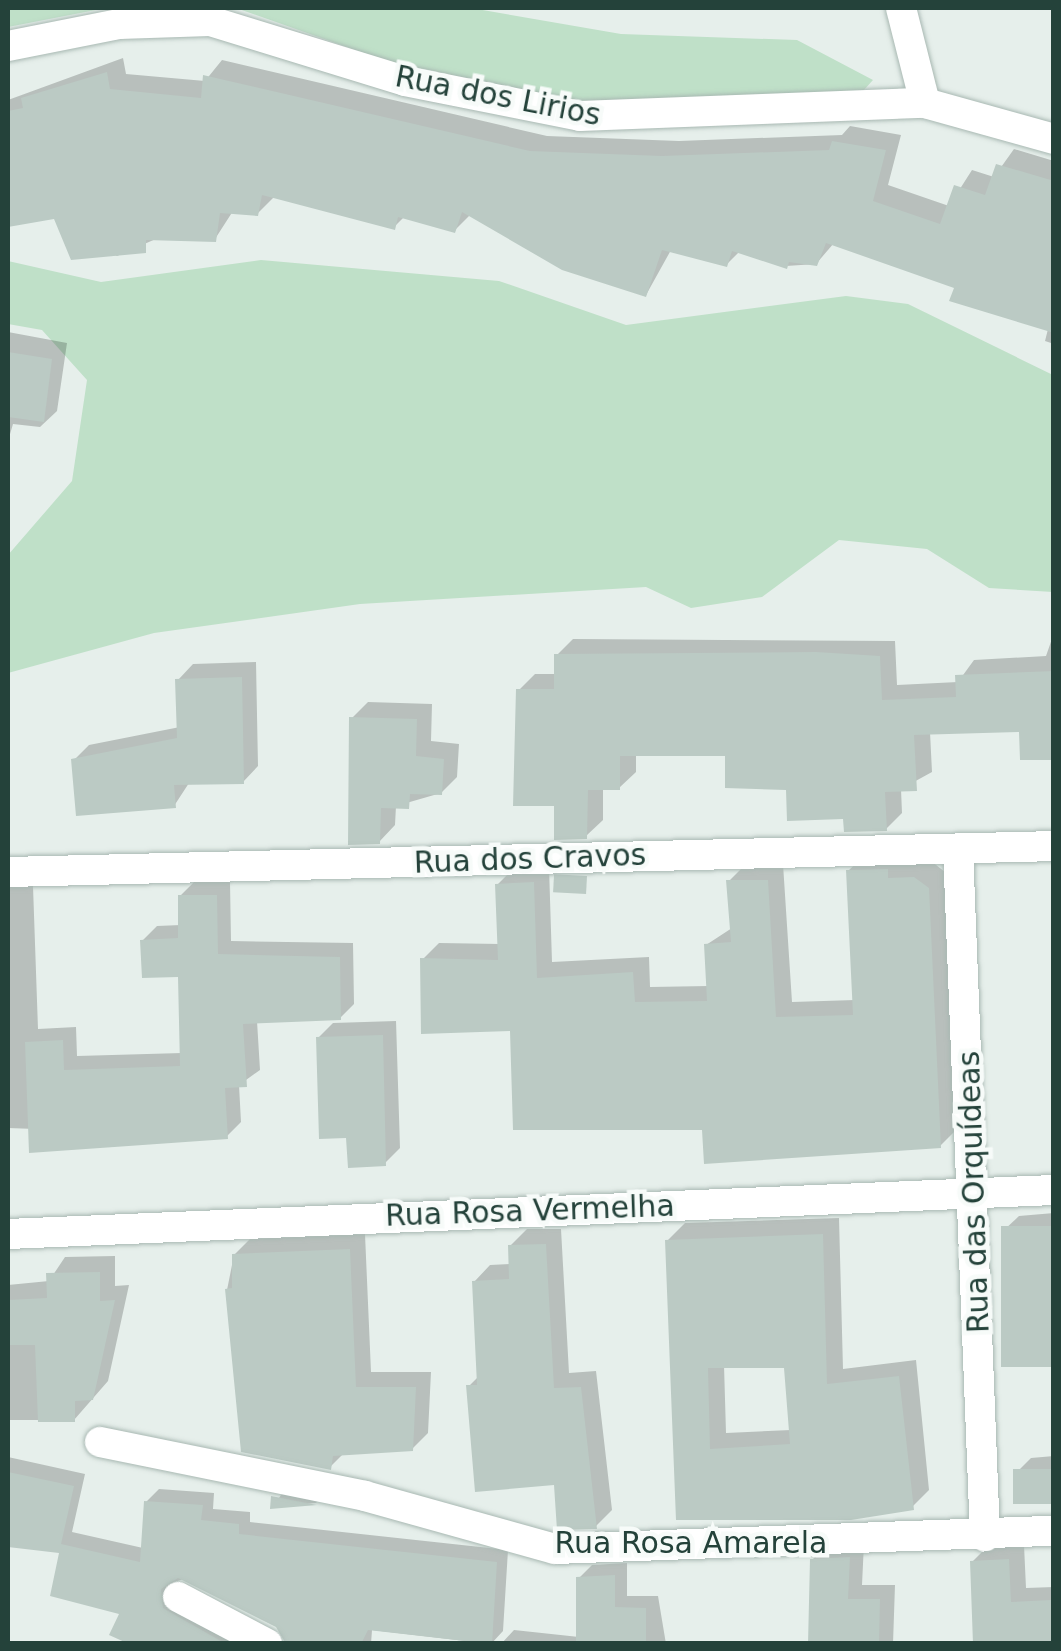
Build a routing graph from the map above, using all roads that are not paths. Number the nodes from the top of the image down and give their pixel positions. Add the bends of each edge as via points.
1 (901, 8) edge
2 (202, 14) edge
3 (8, 46) edge
4 (925, 103) junction
5 (1054, 139) edge
6 (1054, 846) edge
7 (958, 849) junction
8 (8, 872) edge
9 (1054, 1190) edge
10 (974, 1196) junction
11 (8, 1234) edge
12 (100, 1442) dead end
13 (1054, 1531) edge
14 (985, 1536) junction
15 (178, 1597) dead end
16 (267, 1644) edge

1 - 4 street
2 - 3 street, Rua dos Lirios
2 - 4 street, Rua dos Lirios via 404,81 580,116
4 - 5 street, Rua dos Lirios
6 - 7 street, Rua dos Cravos
7 - 8 street, Rua dos Cravos
7 - 10 street, Rua das Orquídeas
9 - 10 street, Rua Rosa Vermelha
10 - 11 street, Rua Rosa Vermelha
10 - 14 street, Rua das Orquídeas
12 - 14 street, Rua Rosa Amarela via 365,1496 555,1549
13 - 14 street, Rua Rosa Amarela
15 - 16 street

